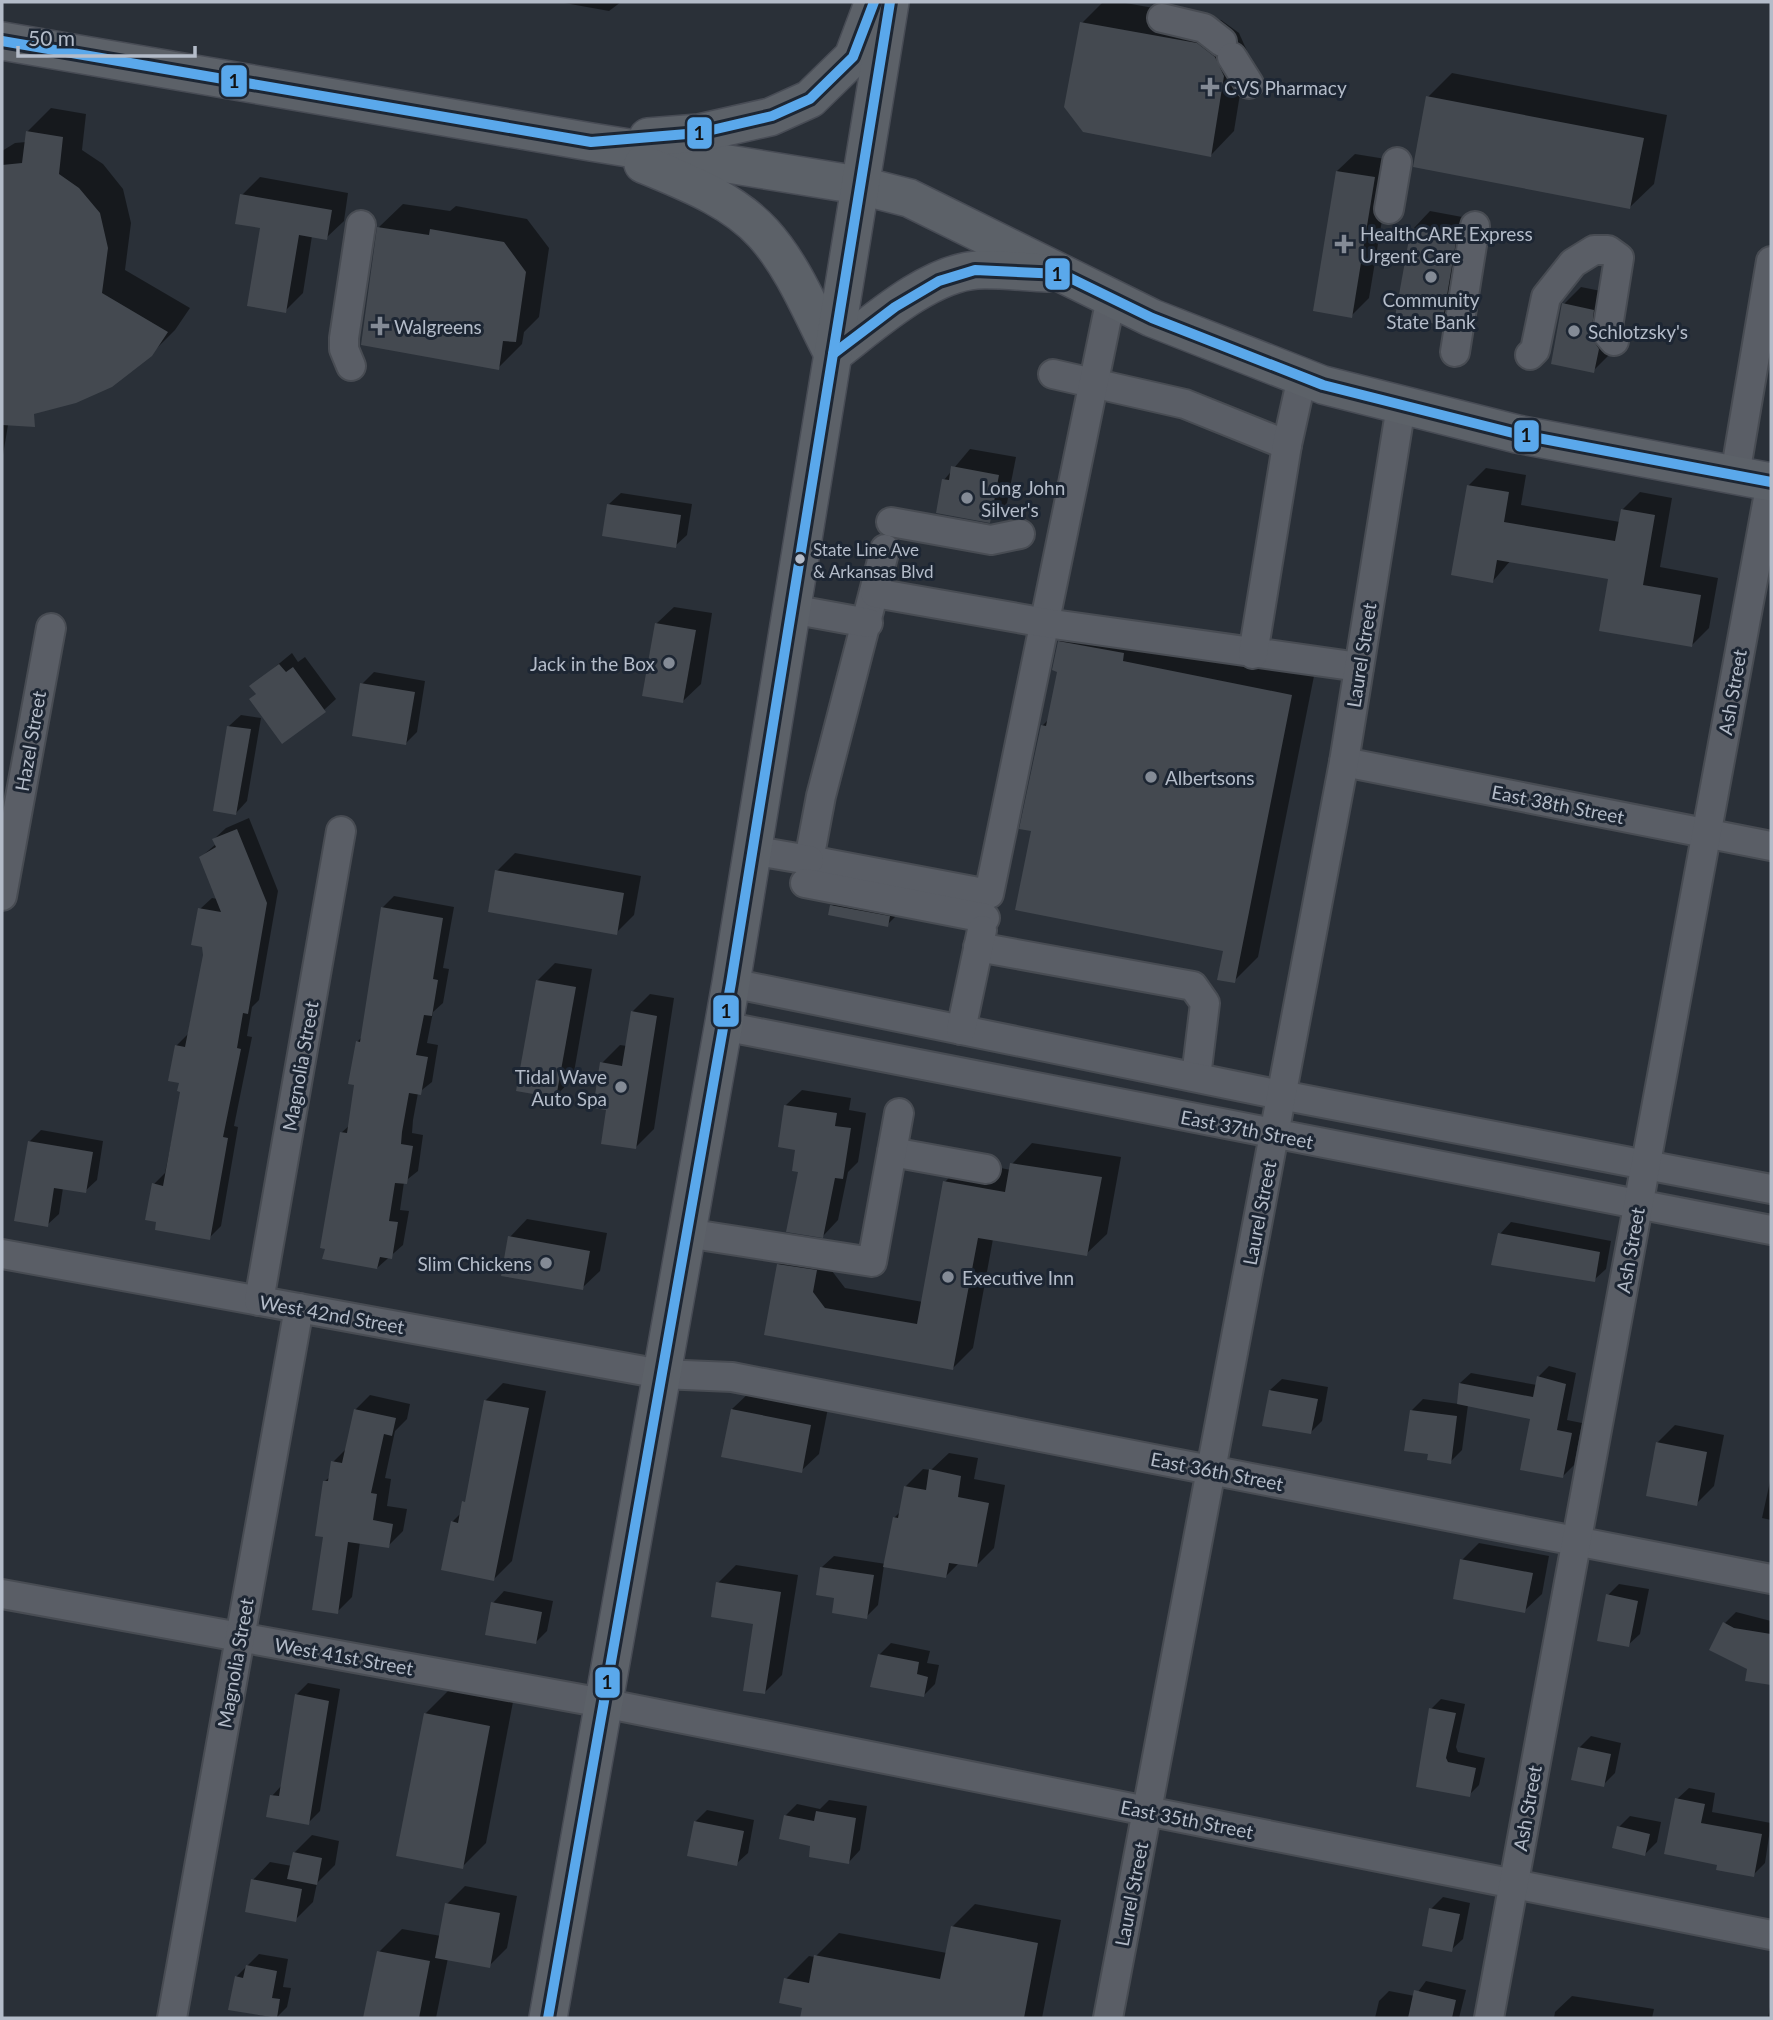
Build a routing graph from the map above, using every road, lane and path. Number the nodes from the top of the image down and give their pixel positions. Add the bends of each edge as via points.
1 (874, 2) edge
2 (890, 2) edge
3 (1162, 18) dead end
4 (2, 41) edge
5 (1249, 84) dead end
6 (591, 142) junction
7 (1397, 162) dead end
8 (858, 185) junction
9 (1389, 209) dead end
10 (360, 225) dead end
11 (1475, 226) dead end
12 (1771, 261) edge
13 (1062, 274) junction
14 (1111, 298) junction
15 (1614, 341) dead end
16 (1455, 352) dead end
17 (833, 354) junction
18 (1530, 355) dead end
19 (351, 366) dead end
20 (1053, 374) dead end
21 (1302, 377) junction
22 (1761, 380) edge
23 (1094, 383) junction
24 (1401, 406) junction
25 (1287, 445) junction
26 (1734, 475) junction
27 (1771, 482) edge
28 (1020, 534) dead end
29 (875, 593) junction
30 (792, 609) junction
31 (1046, 622) junction
32 (868, 623) junction
33 (51, 628) dead end
34 (1253, 654) junction
35 (1359, 667) junction
36 (1344, 762) junction
37 (341, 831) dead end
38 (1706, 833) junction
39 (1771, 846) edge
40 (751, 850) junction
41 (807, 871) junction
42 (2, 896) edge
43 (987, 906) junction
44 (978, 947) junction
45 (731, 983) junction
46 (723, 1026) junction
47 (961, 1030) junction
48 (1196, 1077) junction
49 (1281, 1095) junction
50 (899, 1113) dead end
51 (1274, 1135) junction
52 (892, 1152) junction
53 (1646, 1164) junction
54 (986, 1169) dead end
55 (1771, 1189) edge
56 (1638, 1204) junction
57 (1771, 1230) edge
58 (687, 1233) junction
59 (2, 1254) edge
60 (259, 1301) junction
61 (299, 1308) junction
62 (661, 1374) junction
63 (1211, 1470) junction
64 (1577, 1541) junction
65 (1771, 1579) edge
66 (2, 1594) edge
67 (240, 1637) junction
68 (603, 1703) junction
69 (1147, 1811) junction
70 (1513, 1884) junction
71 (1771, 1935) edge
72 (172, 2018) edge
73 (548, 2018) edge
74 (1108, 2018) edge
75 (1489, 2018) edge

1 - 6 main road via 853,57 810,99 772,116 699,133
2 - 8 main road
3 - 5 street via 1204,28 1227,50
4 - 6 main road
6 - 8 main road
6 - 17 main road via 725,202 763,233 789,270
7 - 9 street
8 - 13 main road via 909,198
8 - 17 main road
10 - 19 street via 344,338
11 - 16 street
12 - 22 street
13 - 14 main road
13 - 17 main road via 975,270 939,281 895,307
14 - 21 main road
14 - 23 street
15 - 18 street via 1606,333 1619,258 1608,250 1594,250 1573,263 1546,297
17 - 30 main road
20 - 23 street
21 - 24 main road
21 - 25 street
22 - 26 street
23 - 25 street via 1194,407
23 - 31 street
24 - 26 main road via 1586,449
24 - 35 street, Laurel Street
25 - 34 street
26 - 27 main road
27 - 38 street, Ash Street
28 - 29 street via 991,540 888,536
29 - 31 street
29 - 32 street
30 - 32 street
30 - 40 main road
31 - 34 street
31 - 43 street
32 - 41 street via 825,782
33 - 42 street, Hazel Street
34 - 35 street
35 - 36 street, Laurel Street
36 - 38 street, East 38th Street
36 - 49 street, Laurel Street
37 - 60 street, Magnolia Street
38 - 39 street, East 38th Street
38 - 53 street, Ash Street
40 - 41 street
40 - 45 main road
41 - 43 street
43 - 44 street
44 - 47 street
44 - 48 street via 1193,986 1205,1003
45 - 46 main road
45 - 47 street, East 37th Street
46 - 51 street, East 37th Street
46 - 58 main road
47 - 48 street, East 37th Street
48 - 49 street, East 37th Street
49 - 51 street, Laurel Street
49 - 53 street, East 37th Street
50 - 52 street
51 - 56 street, East 37th Street
51 - 63 street, Laurel Street
52 - 54 street
52 - 58 street via 872,1262
53 - 55 street, East 37th Street
53 - 56 street, Ash Street
56 - 57 street, East 37th Street
56 - 64 street, Ash Street
58 - 62 main road
59 - 60 street, West 42nd Street
60 - 61 street, West 42nd Street
61 - 62 street, West 42nd Street
61 - 67 street, Magnolia Street
62 - 63 street, East 36th Street via 732,1377
62 - 68 main road
63 - 64 street, East 36th Street
63 - 69 street, Laurel Street
64 - 65 street, East 36th Street
64 - 70 street, Ash Street
66 - 67 street, West 41st Street
67 - 68 street, West 41st Street
67 - 72 street, Magnolia Street
68 - 69 street, East 35th Street
68 - 73 main road
69 - 70 street, East 35th Street
69 - 74 street, Laurel Street
70 - 71 street, East 35th Street
70 - 75 street, Ash Street

